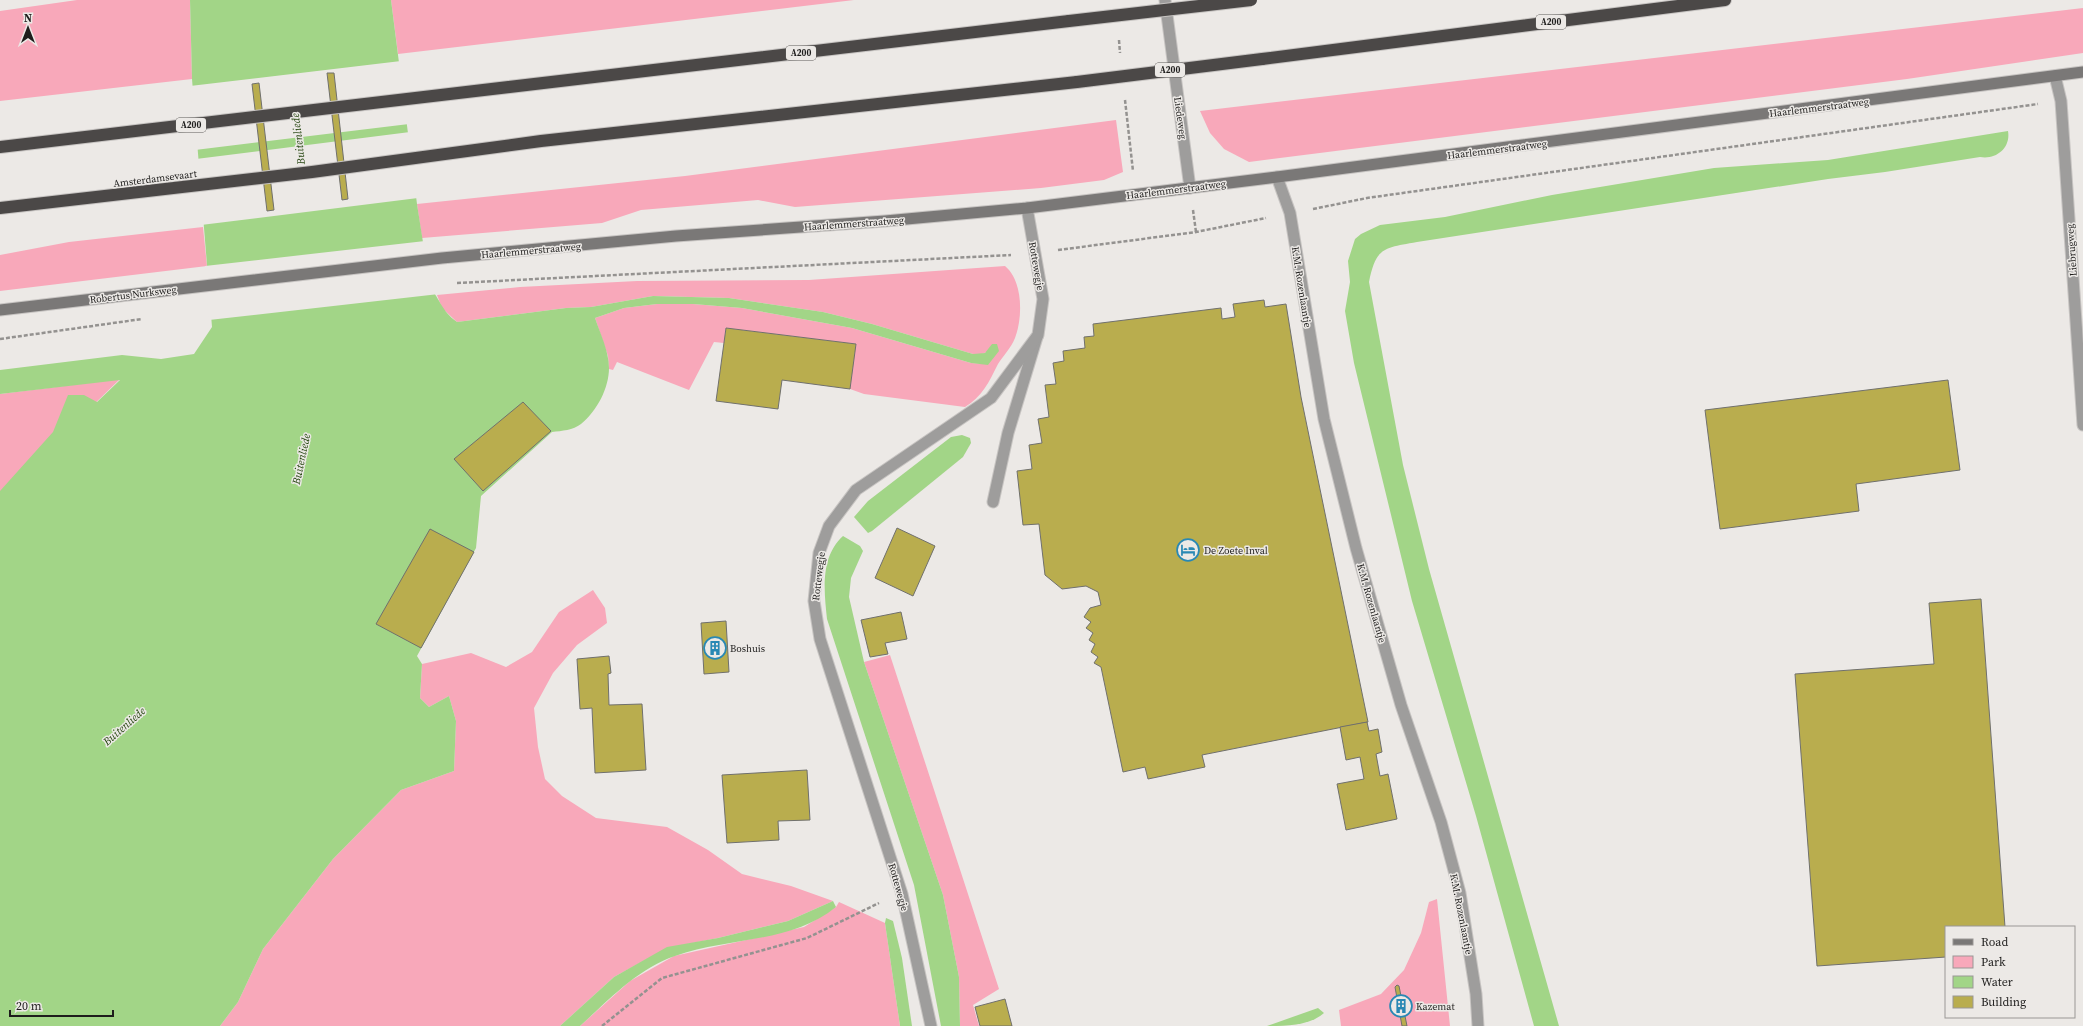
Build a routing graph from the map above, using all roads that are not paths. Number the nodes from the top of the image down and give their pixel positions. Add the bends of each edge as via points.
1 (1165, 0) edge
2 (1251, 0) edge
3 (1724, 0) edge
4 (2083, 72) edge
5 (2055, 76) junction
6 (0, 147) edge
7 (1277, 177) junction
8 (1190, 188) junction
9 (0, 208) edge
10 (1027, 208) junction
11 (266, 279) joint
12 (2079, 306) edge
13 (0, 310) edge
14 (1038, 335) junction
15 (2083, 425) edge
16 (993, 502) dead end
17 (931, 1026) edge
18 (1478, 1026) edge

1 - 8 street, Liedeweg
2 - 6 highway, A200, bridge
3 - 9 highway, Amsterdamsevaart / A200, bridge via 1077,82 541,141 312,172
4 - 5 main road, Haarlemmerstraatweg
5 - 7 main road, Haarlemmerstraatweg
5 - 12 street, Liebrugweg via 2061,101
7 - 8 main road, Haarlemmerstraatweg
7 - 18 street, K.M. Rozenlaantje via 1290,214 1324,419 1356,548 1401,705 1441,822 1460,893 1476,994
8 - 10 main road, Haarlemmerstraatweg
10 - 11 main road, Haarlemmerstraatweg via 885,222 676,236 442,258
10 - 14 street, Rottewegje via 1043,299
11 - 13 main road, Robertus Nurksweg
12 - 15 street, Liebrugweg
14 - 16 street via 1008,433
14 - 17 street, Rottewegje via 991,398 856,490 829,526 819,553 814,601 820,639 902,894

